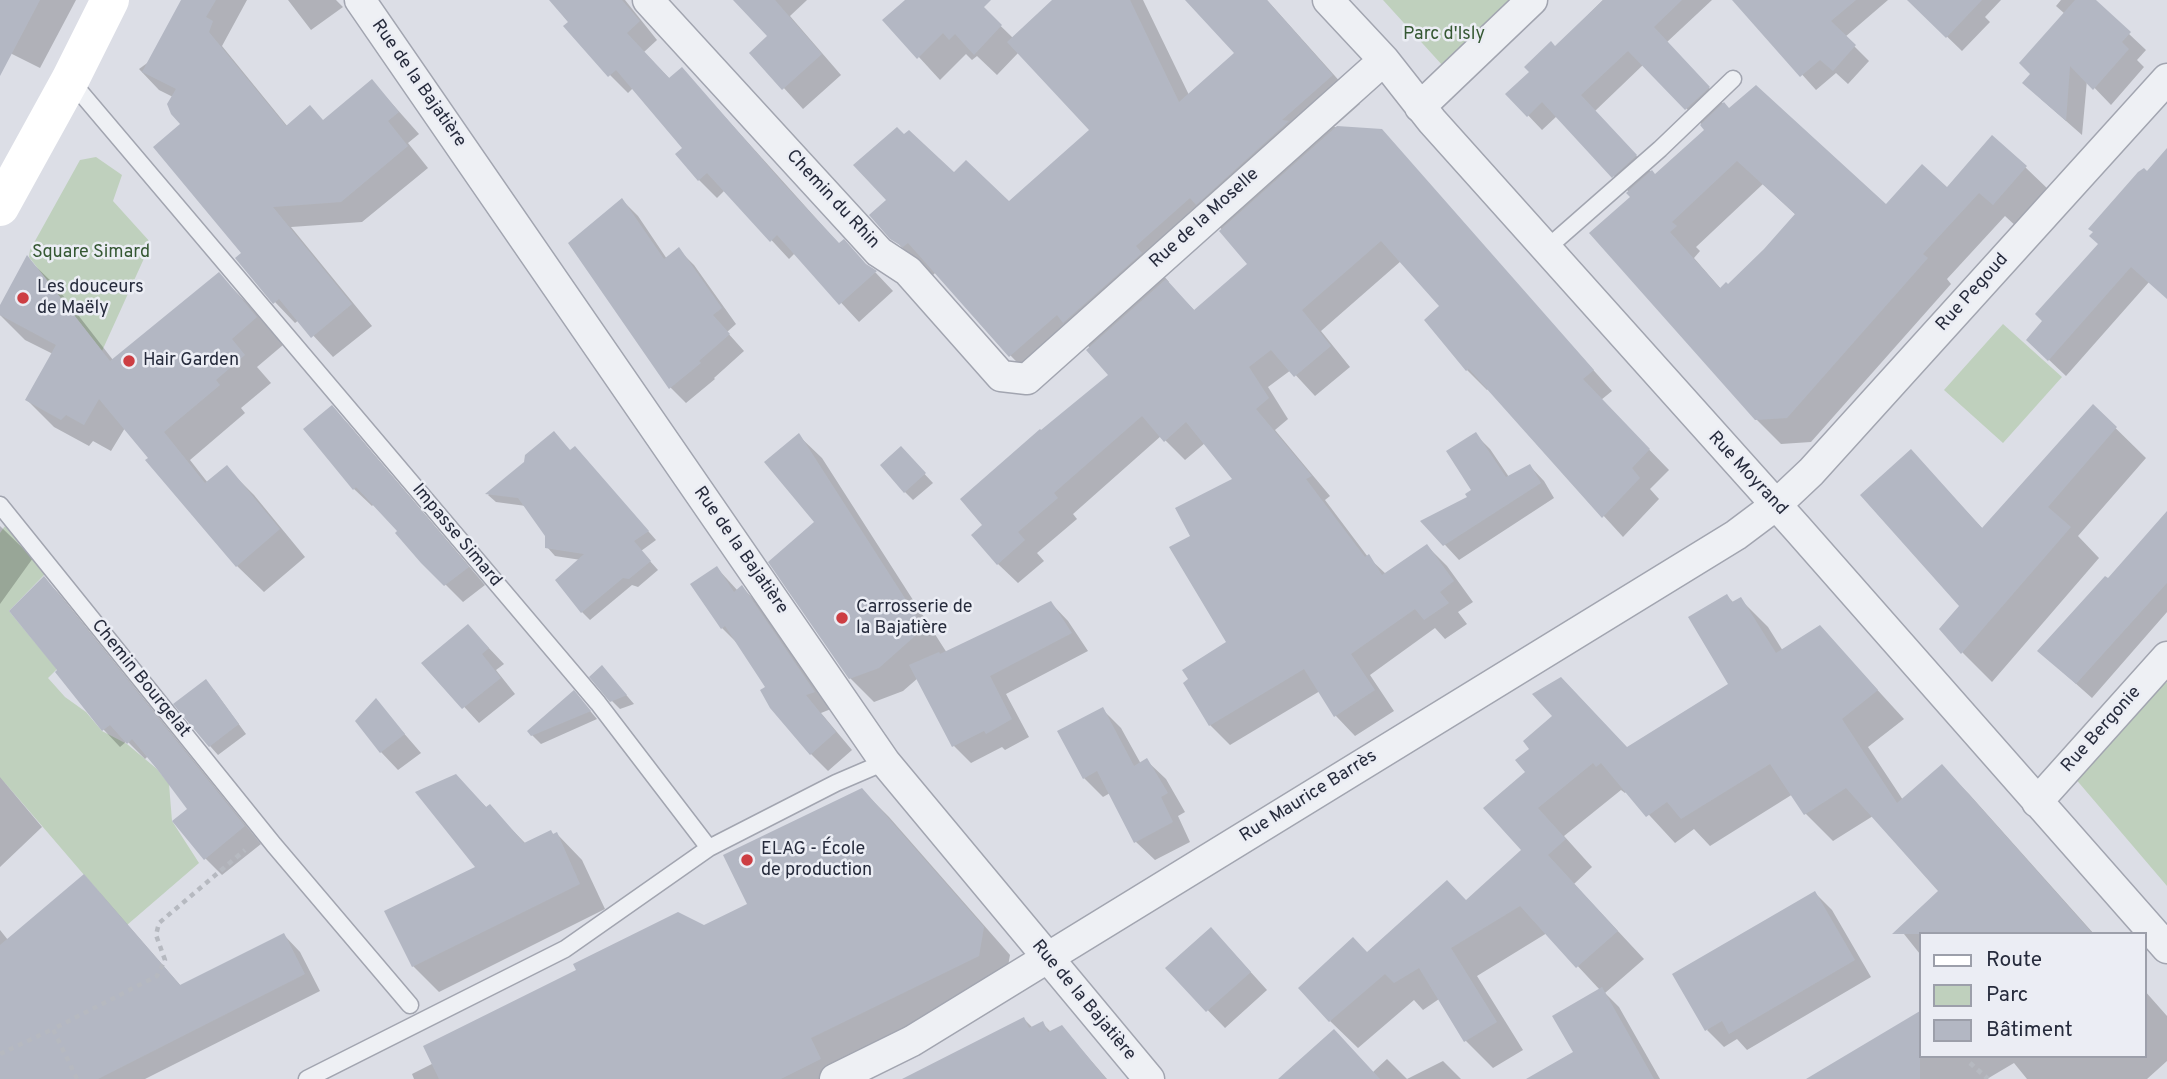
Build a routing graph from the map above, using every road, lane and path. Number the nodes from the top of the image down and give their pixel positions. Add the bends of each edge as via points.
1 (110, 0) edge
2 (360, 0) edge
3 (648, 0) edge
4 (1328, 0) edge
5 (1532, 0) edge
6 (1384, 60) junction
7 (70, 79) junction
8 (1733, 79) dead end
9 (2167, 79) edge
10 (1420, 107) junction
11 (0, 207) edge
12 (1546, 249) junction
13 (1027, 379) joint
14 (0, 505) edge
15 (1776, 505) junction
16 (2167, 657) edge
17 (885, 762) junction
18 (2037, 802) junction
19 (709, 848) junction
20 (281, 853) junction
21 (2167, 948) edge
22 (1047, 958) junction
23 (410, 1005) dead end
24 (53, 1029) junction
25 (0, 1054) edge
26 (1970, 1063) dead end
27 (77, 1079) edge
28 (307, 1079) edge
29 (835, 1079) edge
30 (1149, 1079) edge
31 (1988, 1079) edge

1 - 7 main road
2 - 17 street, Rue de la Bajatière
3 - 13 street, Chemin du Rhin via 879,252 908,271 1001,376
4 - 6 street, Rue Moyrand
5 - 10 street
6 - 10 street, Rue Moyrand
6 - 13 street, Rue de la Moselle
7 - 11 main road
7 - 19 lane, Impasse Simard via 598,703
8 - 12 lane
9 - 15 street, Rue Pegoud
10 - 12 street, Rue Moyrand
12 - 15 street, Rue Moyrand
14 - 20 lane, Chemin Bourgelat
15 - 18 street, Rue Moyrand
15 - 22 street, Rue Maurice Barrès via 1737,535
16 - 18 street, Rue Bergonie
17 - 19 lane
17 - 22 street, Rue de la Bajatière
18 - 21 street, Rue Moyrand
19 - 28 lane via 565,949
20 - 23 lane, Chemin Bourgelat
20 - 24 path via 269,864 251,844 159,923 156,935 165,960 157,976
22 - 29 street, Rue Maurice Barrès via 912,1041
22 - 30 street, Rue de la Bajatière
24 - 25 path
24 - 27 path
26 - 31 path

